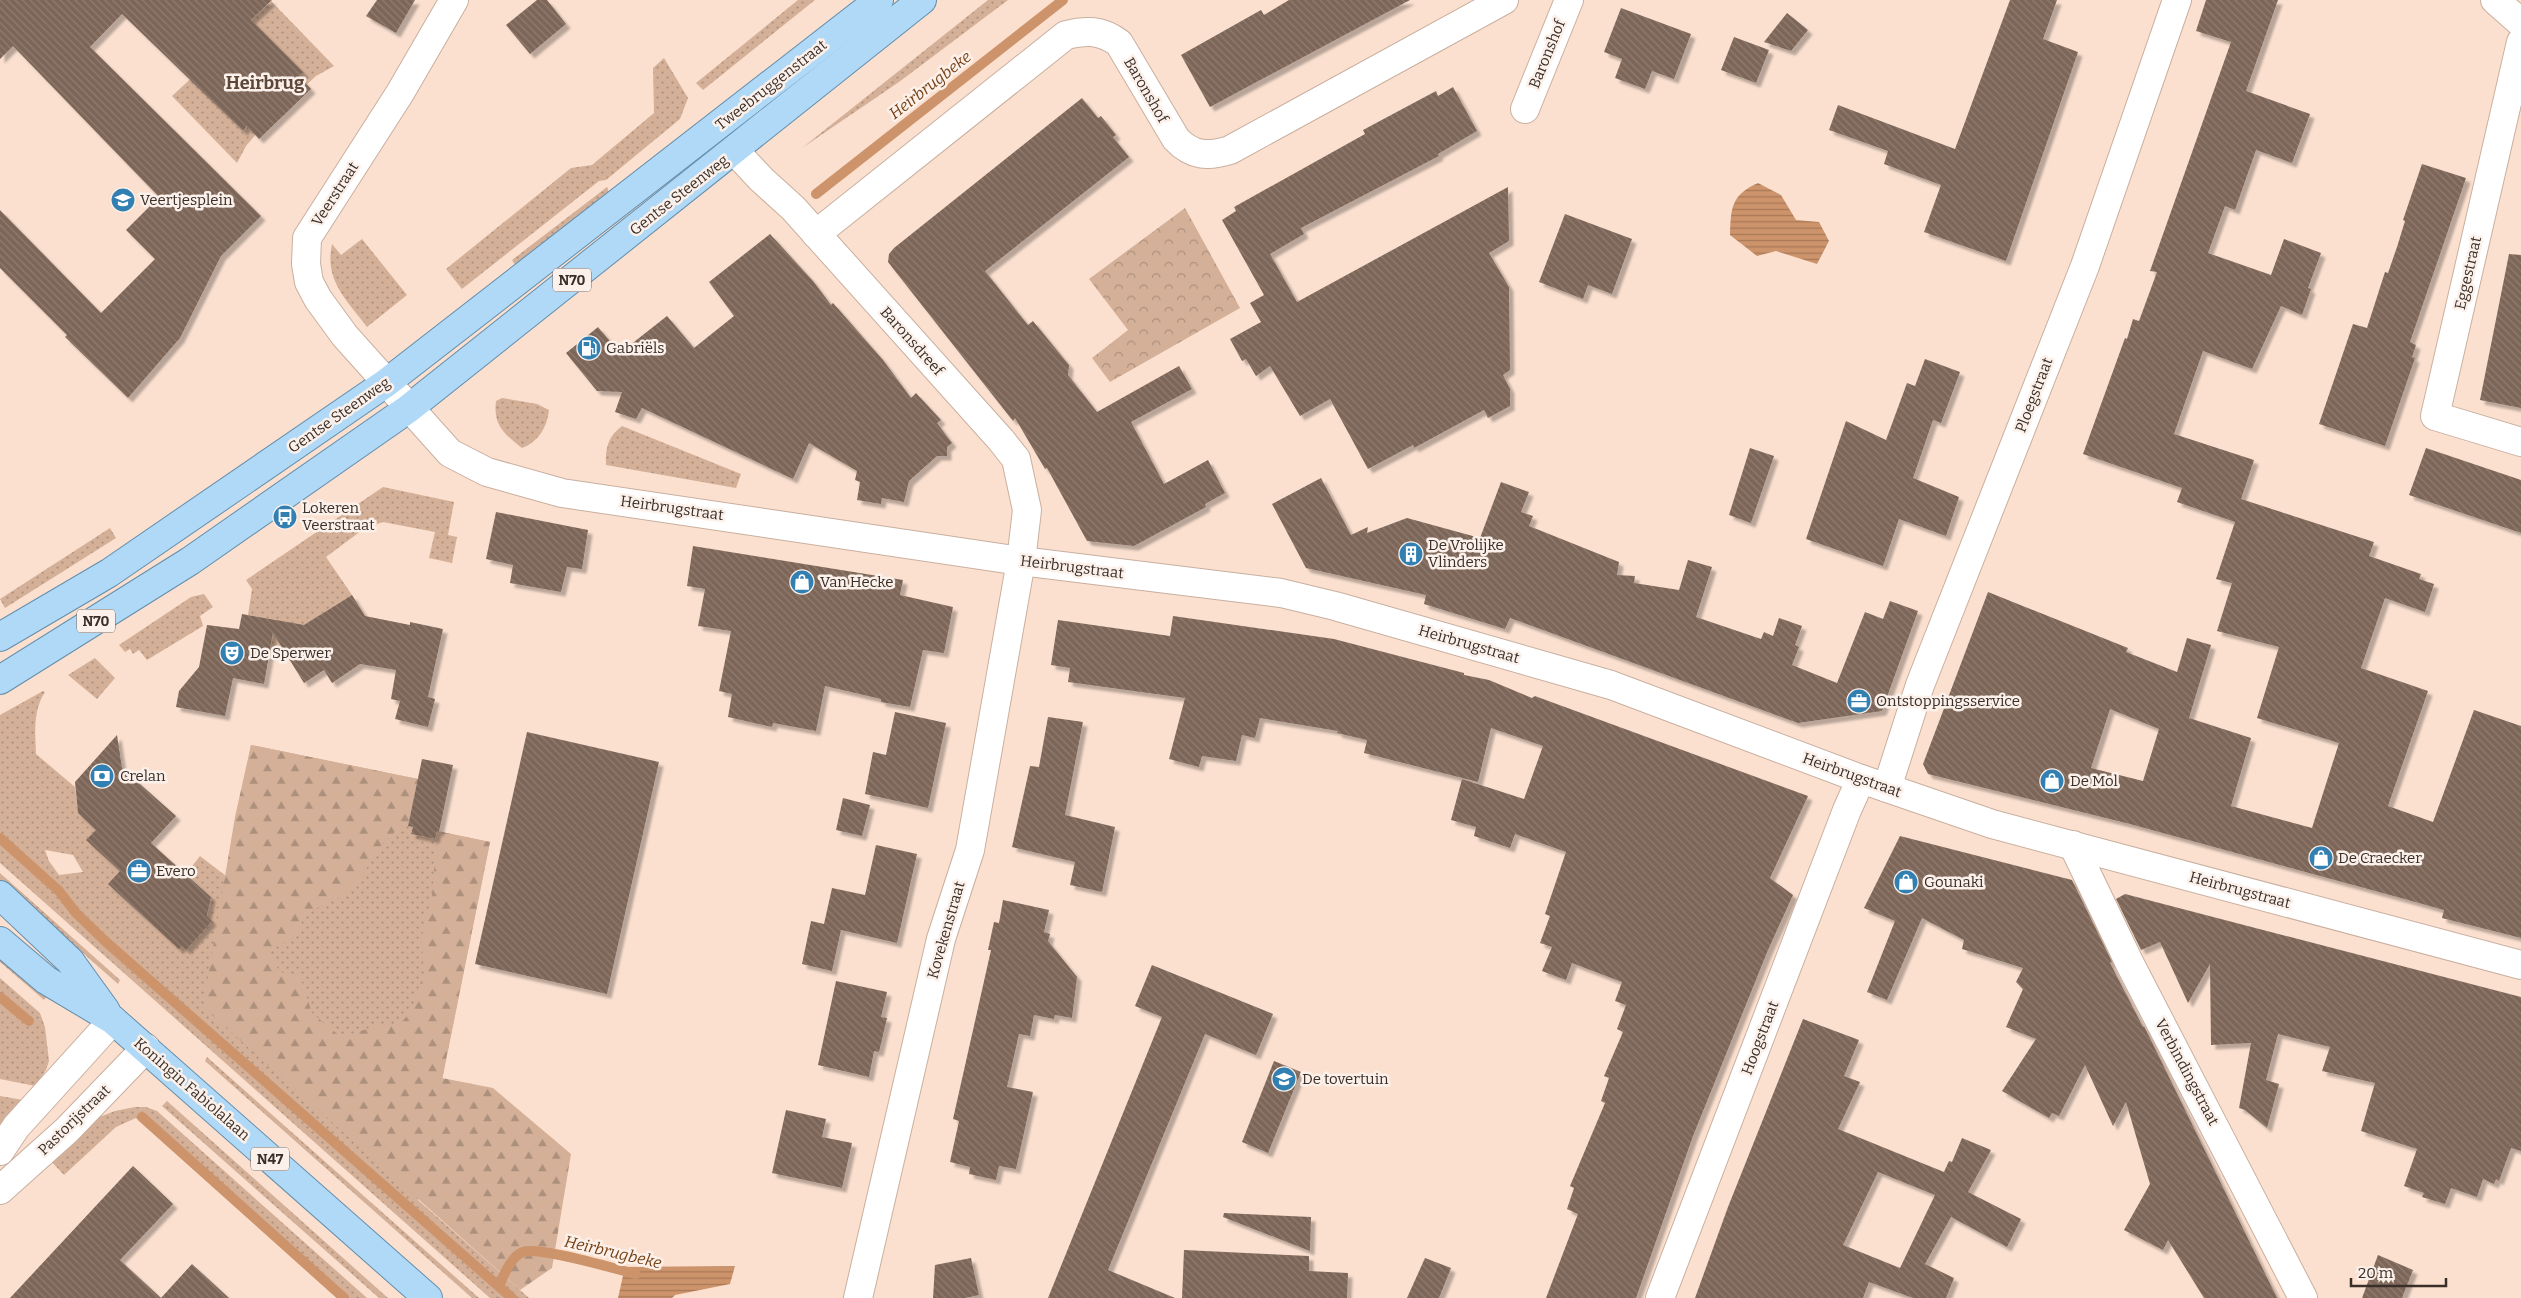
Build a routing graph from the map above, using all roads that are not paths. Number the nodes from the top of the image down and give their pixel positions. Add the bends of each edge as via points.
1 (454, 0) edge
2 (879, 0) edge
3 (922, 0) edge
4 (1504, 0) edge
5 (1569, 0) edge
6 (2177, 0) edge
7 (2495, 0) edge
8 (2521, 23) edge
9 (2521, 42) edge
10 (1526, 109) dead end
11 (735, 151) junction
12 (663, 169) joint
13 (816, 234) junction
14 (386, 383) junction
15 (408, 409) junction
16 (2521, 442) edge
17 (1021, 561) junction
18 (0, 638) edge
19 (0, 680) edge
20 (1861, 779) junction
21 (1887, 788) junction
22 (2072, 845) junction
23 (0, 895) edge
24 (0, 941) edge
25 (2521, 965) edge
26 (113, 1020) junction
27 (146, 1048) junction
28 (0, 1151) edge
29 (0, 1190) edge
30 (428, 1298) edge
31 (858, 1298) edge
32 (1660, 1298) edge
33 (2304, 1298) edge

1 - 14 street, Veerstraat via 400,94 307,238 309,282 318,299
2 - 12 main road, Tweebruggenstraat / N70
3 - 11 main road, Tweebruggenstraat / N70
4 - 13 street, Baronshof via 1230,150 1205,155 1184,148 1176,139 1119,43 1090,30 1066,35
5 - 10 street, Baronshof
6 - 21 street, Ploegstraat via 2085,266 1920,685
7 - 8 street
9 - 16 street, Eggestraat via 2435,416
11 - 13 street, Baronsdreef
11 - 15 main road, Gentse Steenweg / N70
12 - 14 main road, Gentse Steenweg / N70
13 - 17 street, Baronsdreef via 1016,459 1027,510
14 - 15 street, Veerstraat
14 - 18 main road, Gentse Steenweg / N70 via 109,573
15 - 17 street, Heirbrugstraat via 450,453 487,472 562,493
15 - 19 main road, Gentse Steenweg / N70 via 190,561
17 - 20 street, Heirbrugstraat via 1281,593 1335,606 1610,685
17 - 31 street, Kovekenstraat via 970,850 941,939
20 - 21 street, Heirbrugstraat
20 - 32 street, Hoogstraat
21 - 22 street, Heirbrugstraat via 1992,824
22 - 25 street, Heirbrugstraat
22 - 33 street, Verbindingstraat via 2130,964
23 - 26 main road, Koningin Fabiolalaan / N47 via 70,961
24 - 26 main road, Koningin Fabiolalaan / N47 via 46,980
26 - 27 main road, Koningin Fabiolalaan / N47
26 - 28 street via 16,1127
27 - 29 street, Pastorijstraat via 67,1130
27 - 30 main road, Koningin Fabiolalaan / N47

